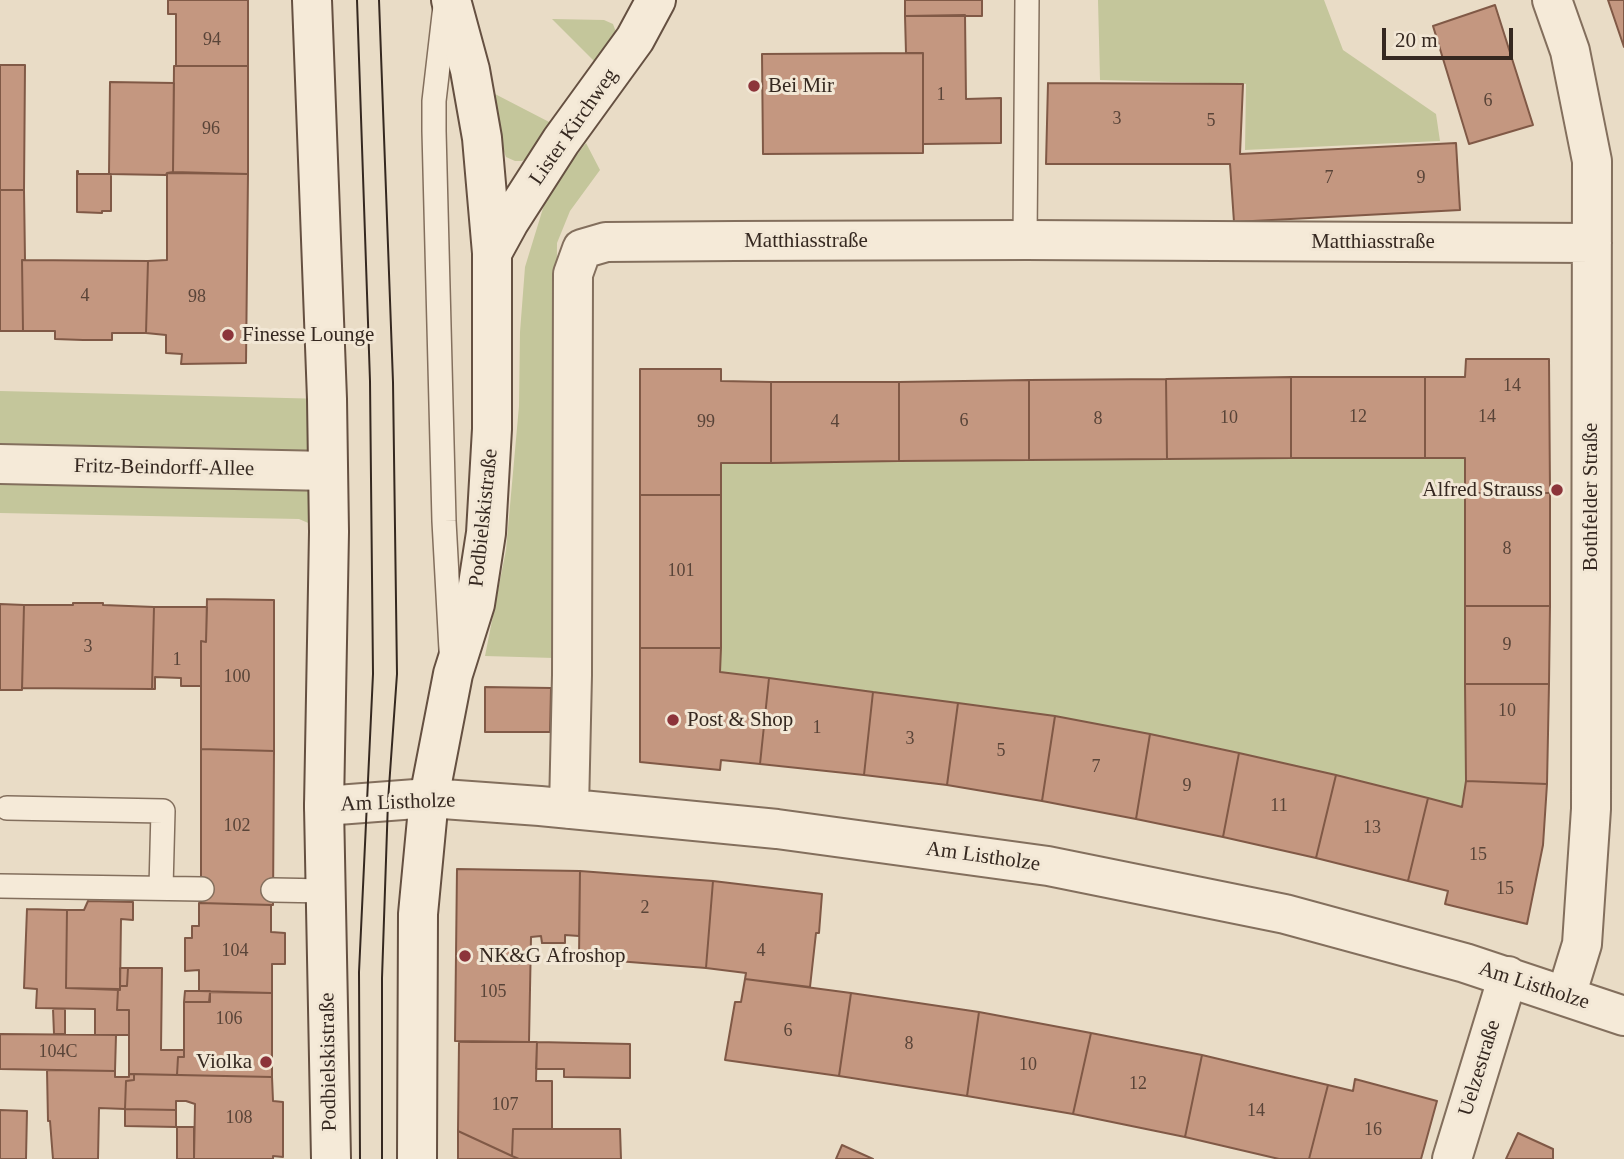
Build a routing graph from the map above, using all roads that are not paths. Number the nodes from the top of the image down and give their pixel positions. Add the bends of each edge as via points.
1 (312, 0) edge
2 (445, 0) edge
3 (451, 0) edge
4 (656, 0) edge
5 (1027, 0) edge
6 (1552, 0) edge
7 (1025, 240) junction
8 (1592, 243) junction
9 (492, 253) junction
10 (0, 464) edge
11 (328, 471) junction
12 (453, 674) junction
13 (429, 798) junction
14 (324, 806) junction
15 (7, 808) dead end
16 (569, 809) junction
17 (0, 886) edge
18 (161, 888) junction
19 (202, 889) dead end
20 (273, 890) dead end
21 (326, 891) junction
22 (1508, 976) junction
23 (1566, 996) junction
24 (1624, 1016) edge
25 (331, 1159) edge
26 (417, 1159) edge
27 (1452, 1159) edge

1 - 11 street, Podbielskistraße
2 - 12 lane via 434,131 444,521
3 - 9 street, Podbielskistraße via 482,138
4 - 9 street, Lister Kirchweg via 635,39 561,141
5 - 7 lane
6 - 8 street, Bothfelder Straße via 1570,51 1592,161
7 - 8 street, Matthiasstraße
7 - 16 street, Matthiasstraße via 606,242 582,249 573,274
8 - 23 street, Bothfelder Straße via 1591,809 1582,944
9 - 12 street, Podbielskistraße via 492,429 486,533 475,604
10 - 11 street, Fritz-Beindorff-Allee
11 - 14 street, Podbielskistraße
12 - 13 street, Podbielskistraße
13 - 14 street, Am Listholze
13 - 16 street, Am Listholze
13 - 26 street, Podbielskistraße via 418,915
14 - 21 street, Podbielskistraße
15 - 18 lane via 163,811
16 - 22 street, Am Listholze via 777,829 1048,866 1286,914
17 - 18 lane
18 - 19 lane
20 - 21 lane
21 - 25 street, Podbielskistraße
22 - 23 street, Am Listholze
22 - 27 street, Uelzestraße
23 - 24 street, Am Listholze

